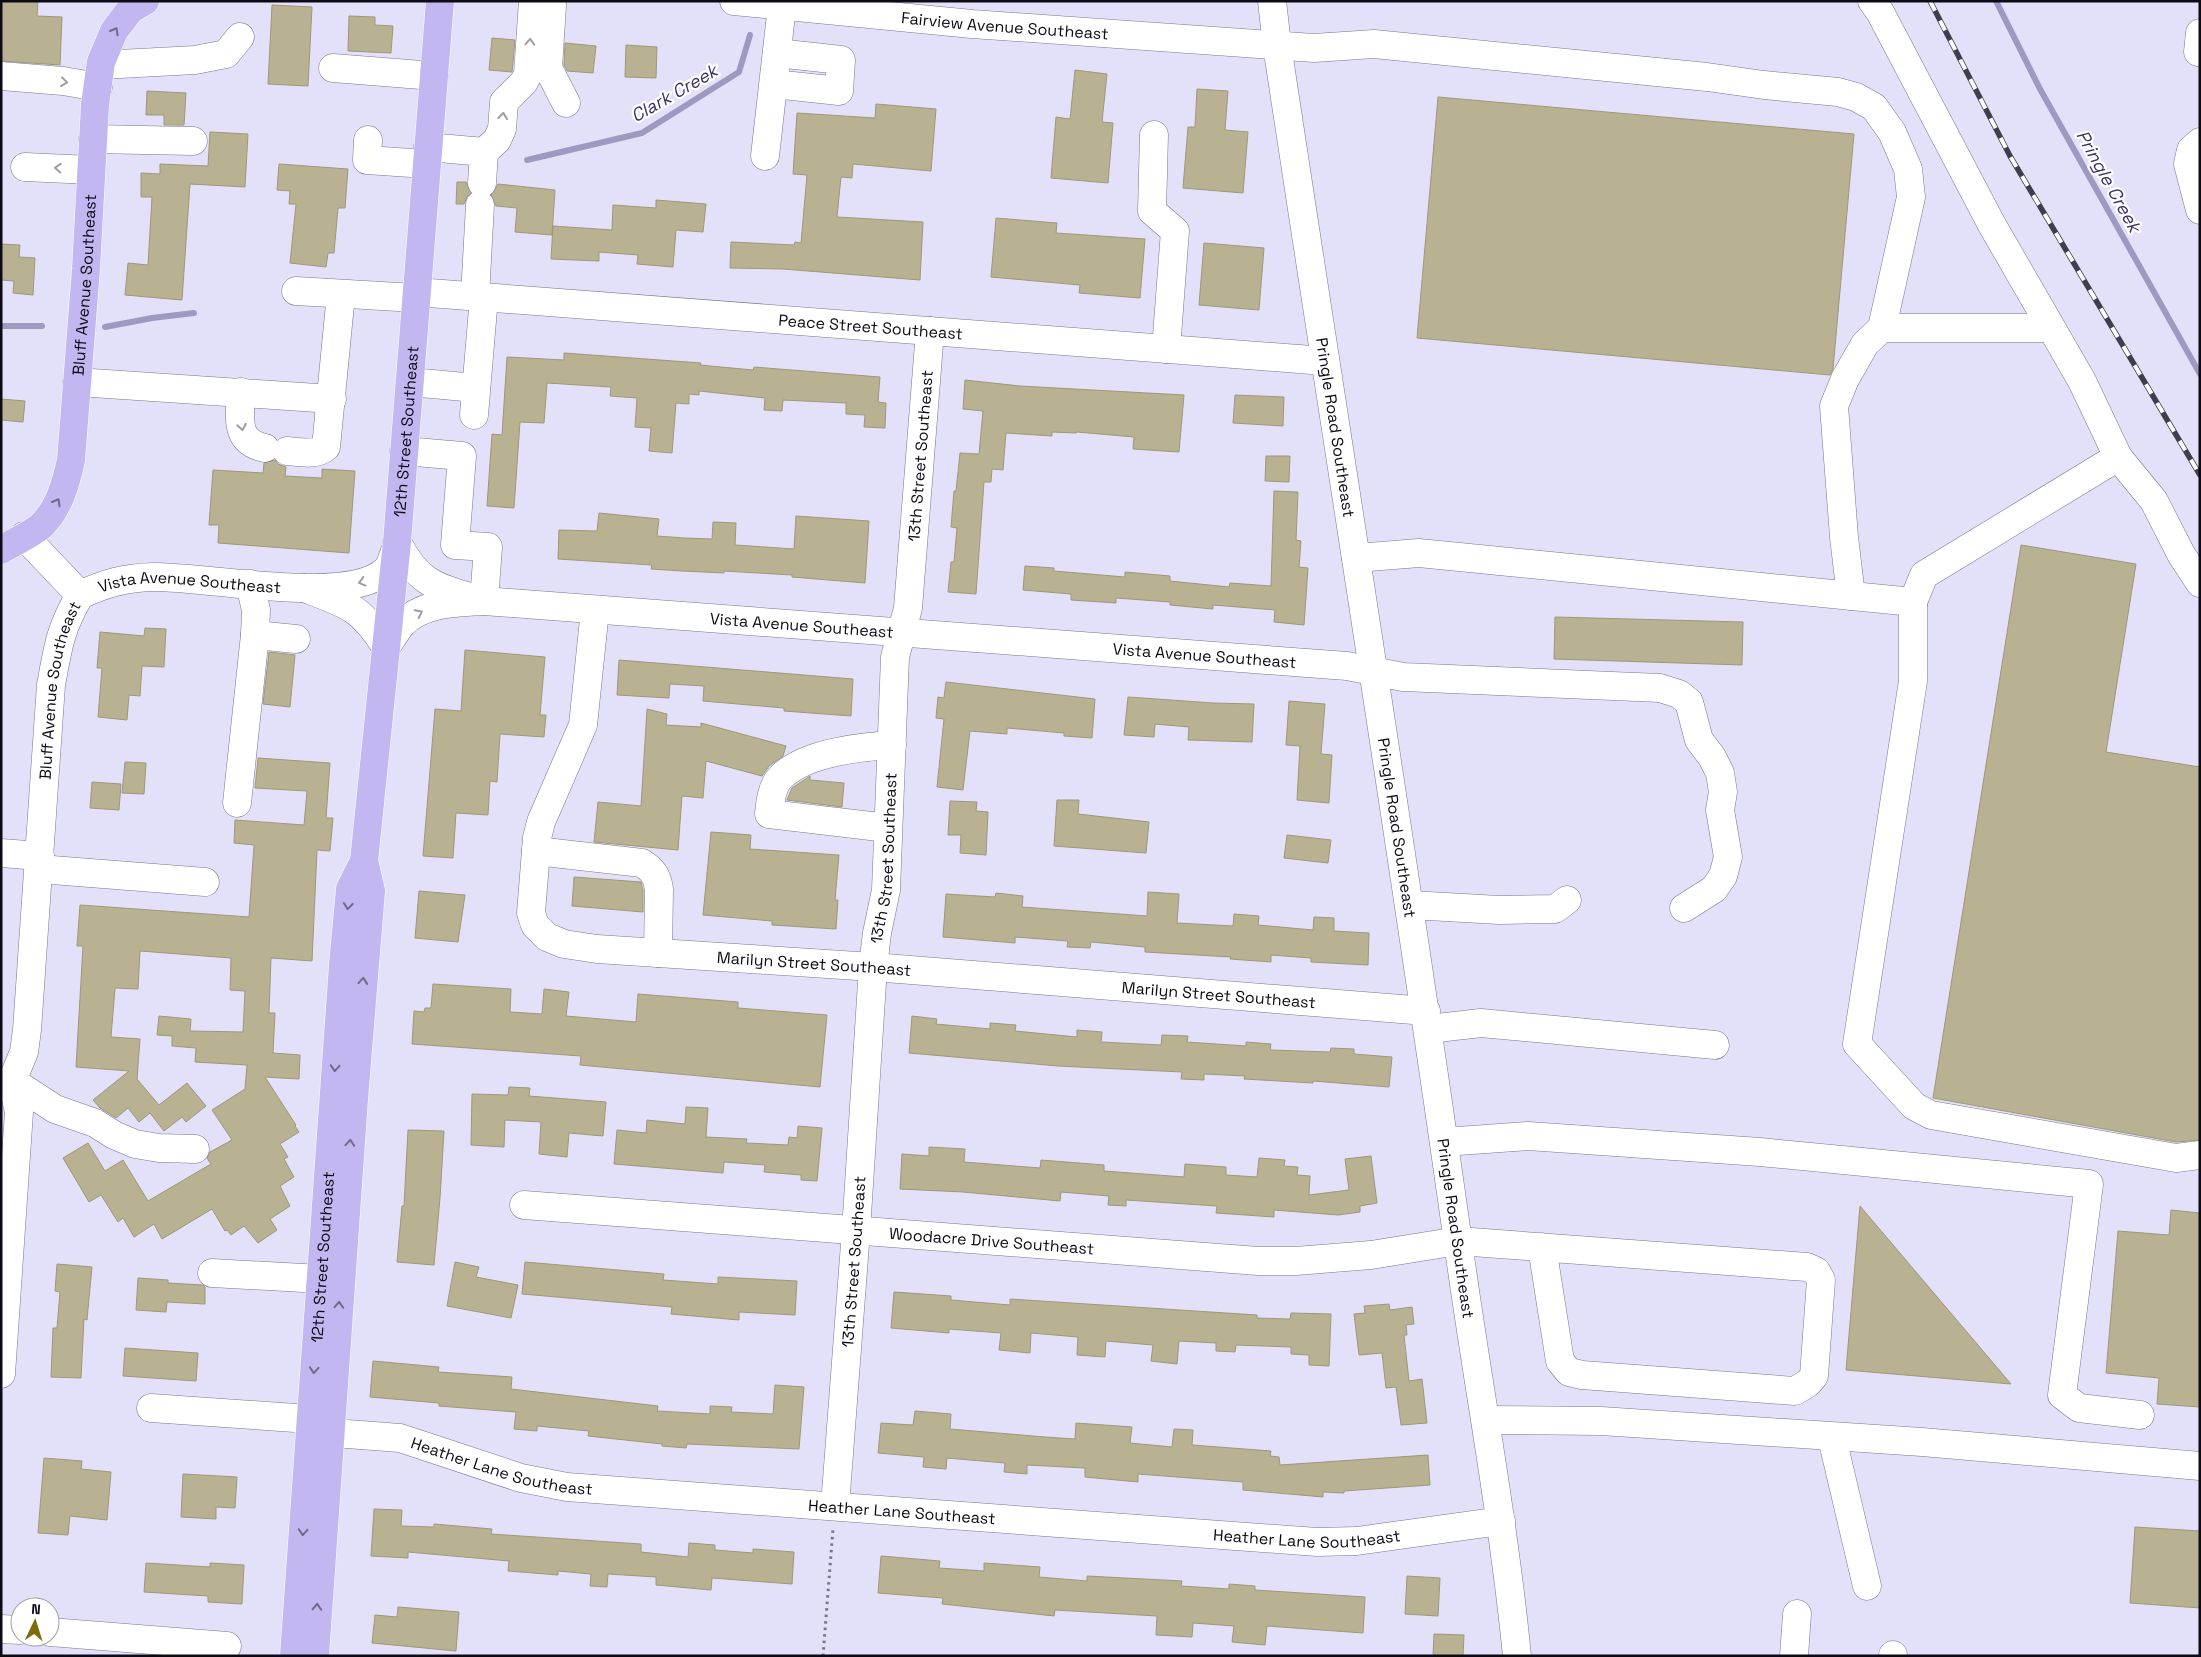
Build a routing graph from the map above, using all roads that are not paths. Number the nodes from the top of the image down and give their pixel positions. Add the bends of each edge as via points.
1 (440, 1) edge
2 (533, 1) edge
3 (552, 1) edge
4 (734, 1) edge
5 (1272, 1) edge
6 (1872, 1) edge
7 (136, 4) edge
8 (782, 6) junction
9 (240, 37) dead end
10 (1277, 45) junction
11 (777, 54) junction
12 (333, 68) dead end
13 (1, 76) edge
14 (100, 76) junction
15 (434, 76) junction
16 (774, 84) junction
17 (566, 102) dead end
18 (1154, 135) dead end
19 (93, 139) junction
20 (193, 140) dead end
21 (368, 140) dead end
22 (2200, 142) edge
23 (484, 152) junction
24 (427, 156) junction
25 (765, 156) dead end
26 (25, 166) dead end
27 (91, 170) junction
28 (2200, 210) edge
29 (296, 291) dead end
30 (341, 294) junction
31 (416, 295) junction
32 (479, 297) junction
33 (1882, 328) junction
34 (2051, 328) junction
35 (930, 331) junction
36 (1166, 349) junction
37 (1325, 362) junction
38 (77, 382) junction
39 (410, 382) junction
40 (476, 388) junction
41 (241, 392) junction
42 (332, 399) junction
43 (474, 415) dead end
44 (404, 451) junction
45 (2118, 457) junction
46 (12, 543) edge
47 (396, 546) junction
48 (1356, 558) junction
49 (2200, 583) edge
50 (250, 584) junction
51 (304, 588) junction
52 (80, 595) junction
53 (1851, 596) junction
54 (484, 602) junction
55 (1914, 602) junction
56 (595, 610) junction
57 (901, 633) junction
58 (255, 635) junction
59 (296, 639) dead end
60 (386, 647) junction
61 (1374, 671) junction
62 (892, 745) junction
63 (237, 802) dead end
64 (888, 828) junction
65 (536, 851) junction
66 (1, 854) edge
67 (364, 861) junction
68 (39, 862) junction
69 (205, 882) dead end
70 (1567, 900) dead end
71 (1410, 905) junction
72 (1684, 908) dead end
73 (658, 953) junction
74 (873, 967) junction
75 (1427, 1020) junction
76 (1715, 1044) dead end
77 (7, 1085) edge
78 (1444, 1142) junction
79 (195, 1149) dead end
80 (2200, 1155) edge
81 (524, 1205) dead end
82 (856, 1231) junction
83 (1458, 1241) junction
84 (1542, 1247) junction
85 (212, 1273) dead end
86 (320, 1279) junction
87 (1, 1374) edge
88 (151, 1408) dead end
89 (2140, 1415) dead end
90 (1486, 1420) junction
91 (320, 1425) junction
92 (1832, 1438) junction
93 (2200, 1466) edge
94 (835, 1506) junction
95 (1501, 1522) junction
96 (1867, 1586) dead end
97 (1797, 1614) dead end
98 (60, 1633) edge
99 (227, 1646) dead end
100 (294, 1656) edge
101 (315, 1656) edge
102 (1517, 1656) edge
103 (1794, 1656) edge

1 - 15 main road, 12th Street Southeast
23 -> 2 street via 500,135 504,102 528,74
3 - 17 street via 548,68
4 - 8 street, Fairview Avenue Southeast
5 - 10 street, Pringle Road Southeast
6 - 34 street
14 -> 7 main road, Bluff Avenue Southeast via 114,31
8 - 10 street, Fairview Avenue Southeast via 972,24
8 - 11 street
9 - 14 street via 226,54
10 - 33 street, Fairview Avenue Southeast via 1314,48 1374,44 1707,77 1838,92 1856,97 1874,107 1892,132 1908,169 1910,196
10 - 37 street, Pringle Road Southeast
11 - 16 street
11 - 16 street via 841,60 839,91
12 - 15 street
13 -> 14 street via 63,81
14 - 19 main road, Bluff Avenue Southeast
15 - 24 main road, 12th Street Southeast
16 - 25 street
18 - 36 street via 1152,211 1175,231
19 - 20 street
19 - 27 main road, Bluff Avenue Southeast
21 - 24 street via 366,160
22 - 28 street via 2191,150 2188,164
23 - 24 street
23 - 32 street
24 - 31 main road, 12th Street Southeast
27 -> 26 street
27 - 38 main road, Bluff Avenue Southeast
29 - 30 street, Peace Street Southeast
30 - 31 street, Peace Street Southeast
30 - 42 street
31 - 32 street, Peace Street Southeast
31 - 39 main road, 12th Street Southeast
32 - 35 street, Peace Street Southeast
32 - 40 street
33 - 34 street
33 - 53 street via 1865,344 1834,406
34 - 45 street via 2082,382
35 - 36 street, Peace Street Southeast
35 - 57 street, 13th Street Southeast via 908,608
36 - 37 street, Peace Street Southeast
37 - 48 street, Pringle Road Southeast
38 - 41 street
46 -> 38 main road, Bluff Avenue Southeast via 41,525 64,488 71,460
39 - 40 street
39 - 44 main road, 12th Street Southeast
40 - 43 street
41 - 42 street
41 -> 42 street via 241,431 252,445 310,453 326,447
44 - 47 main road, 12th Street Southeast
44 - 54 street via 462,456 455,545 488,547
45 - 49 street via 2154,500 2181,554
45 - 55 street via 1924,575
46 - 52 street, Bluff Avenue Southeast
47 -> 51 street, Vista Avenue Southeast via 387,570 366,582
47 - 54 street via 421,576 447,590
47 - 60 main road, 12th Street Southeast
48 - 53 street via 1419,553
48 - 61 street, Pringle Road Southeast
50 - 51 street, Vista Avenue Southeast
50 - 52 street, Vista Avenue Southeast via 154,577 119,579
50 - 58 street via 256,610
51 - 60 street, Vista Avenue Southeast via 349,605 373,626
52 - 68 street, Bluff Avenue Southeast via 66,618 60,637 52,684
53 - 55 street
54 - 56 street, Vista Avenue Southeast
60 -> 54 street via 401,625 424,609
55 - 80 street via 1913,681 1857,1044 1914,1106 1931,1116 2176,1158
56 - 57 street, Vista Avenue Southeast
56 - 65 street, Marilyn Street Southeast via 583,725 541,822
57 - 61 street, Vista Avenue Southeast via 1347,666
57 - 62 street, 13th Street Southeast via 895,657
58 - 59 street
58 - 63 street
60 - 67 main road, 12th Street Southeast
61 - 71 street, Pringle Road Southeast
61 - 72 street, Vista Avenue Southeast via 1402,677 1660,688 1679,694 1689,702 1699,740 1720,773 1723,792 1720,810 1728,857 1723,876 1714,889
62 - 64 street, 13th Street Southeast
62 - 64 street via 827,755 798,766 780,778 770,800 769,814
64 - 74 street, 13th Street Southeast via 886,890 876,932
65 - 73 street via 642,863 651,869 659,889
65 - 73 street, Marilyn Street Southeast via 531,912 535,925 547,937 564,944 597,949
66 - 68 street
67 -> 86 main road, 12th Street Southeast via 350,890 348,908
91 -> 67 main road, 12th Street Southeast via 371,891
68 - 69 street
68 - 77 street, Bluff Avenue Southeast via 24,1052
70 - 71 street via 1555,909 1499,910
71 - 75 street, Pringle Road Southeast
73 - 74 street, Marilyn Street Southeast
74 - 75 street, Marilyn Street Southeast
74 - 82 street, 13th Street Southeast
75 - 76 street, Marilyn Street Southeast
75 - 78 street, Pringle Road Southeast
77 - 79 street via 135,1144
77 - 87 street via 19,1112
78 - 83 street, Pringle Road Southeast
78 - 89 street via 1538,1137 1760,1152 2088,1184 2062,1395 2079,1408
81 - 82 street, Woodacre Drive Southeast
82 - 83 street, Woodacre Drive Southeast via 1258,1261 1371,1255
82 - 94 street, 13th Street Southeast
83 - 84 street, Woodacre Drive Southeast
83 - 90 street, Pringle Road Southeast
84 - 84 street, Woodacre Drive Southeast via 1807,1267 1816,1271 1821,1280 1814,1376 1795,1390 1569,1372 1560,1361
85 - 86 street
86 -> 91 main road, 12th Street Southeast
88 - 91 street, Heather Lane Southeast via 295,1418
90 - 92 street via 1601,1421
90 - 95 street, Pringle Road Southeast
91 - 94 street, Heather Lane Southeast via 347,1434 400,1438 521,1478 567,1487
91 -> 100 main road, 12th Street Southeast
101 -> 91 main road, 12th Street Southeast
92 - 93 street via 1922,1442
92 - 96 street
94 - 95 street, Heather Lane Southeast via 1317,1542 1397,1537
95 - 102 street, Pringle Road Southeast
97 - 103 street
98 - 99 street

